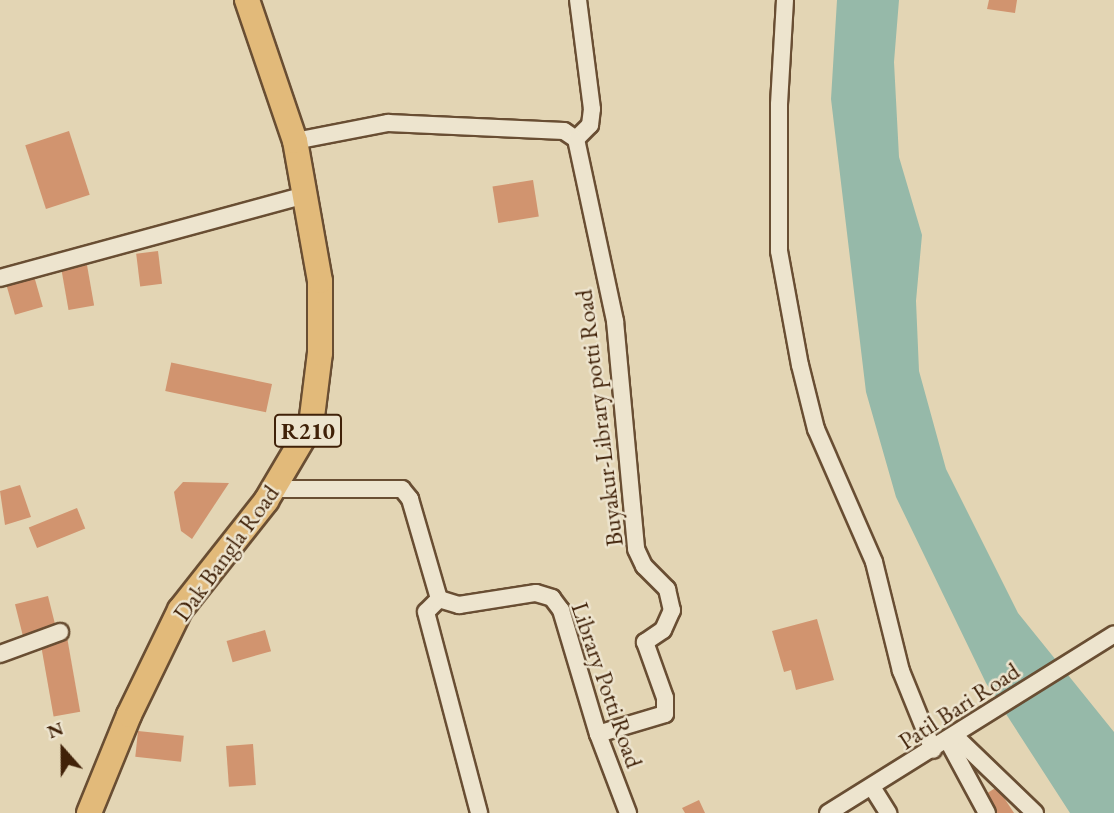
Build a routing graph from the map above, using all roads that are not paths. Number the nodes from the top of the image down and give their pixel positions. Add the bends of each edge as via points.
1 (247, 0) edge
2 (579, 0) edge
3 (785, 0) edge
4 (576, 139) junction
5 (295, 141) junction
6 (306, 195) junction
7 (0, 278) edge
8 (273, 489) junction
9 (439, 599) junction
10 (60, 632) dead end
11 (1114, 634) edge
12 (0, 654) edge
13 (598, 734) junction
14 (955, 736) junction
15 (933, 750) junction
16 (872, 787) junction
17 (89, 813) edge
18 (479, 813) edge
19 (628, 813) edge
20 (828, 813) edge
21 (888, 813) edge
22 (987, 813) edge
23 (1035, 813) edge

1 - 5 main road, Dak Bangla Road / R210
2 - 4 street via 592,109 590,125
3 - 15 street via 779,251 800,365 816,429 874,562 901,671
4 - 5 street via 564,131 388,123
4 - 13 street, Buyakur-Library potti Road via 615,321 636,549 644,566 667,589 672,610 663,630 645,642 665,698 665,714
5 - 6 main road, Dak Bangla Road / R210
6 - 7 street
6 - 8 main road, Dak Bangla Road / R210 via 320,281 320,353 311,425
8 - 9 street via 402,489 410,499
8 - 17 main road, Dak Bangla Road / R210 via 180,610 129,715
9 - 13 street, Library Potti Road via 459,605 536,593 552,598 561,610
9 - 18 street via 426,612
10 - 12 street
11 - 14 street, Patil Bari Road
13 - 19 street, Library Potti Road
14 - 15 street, Patil Bari Road
14 - 22 street
14 - 23 street
15 - 16 street, Patil Bari Road
16 - 20 street, Patil Bari Road
16 - 21 street

